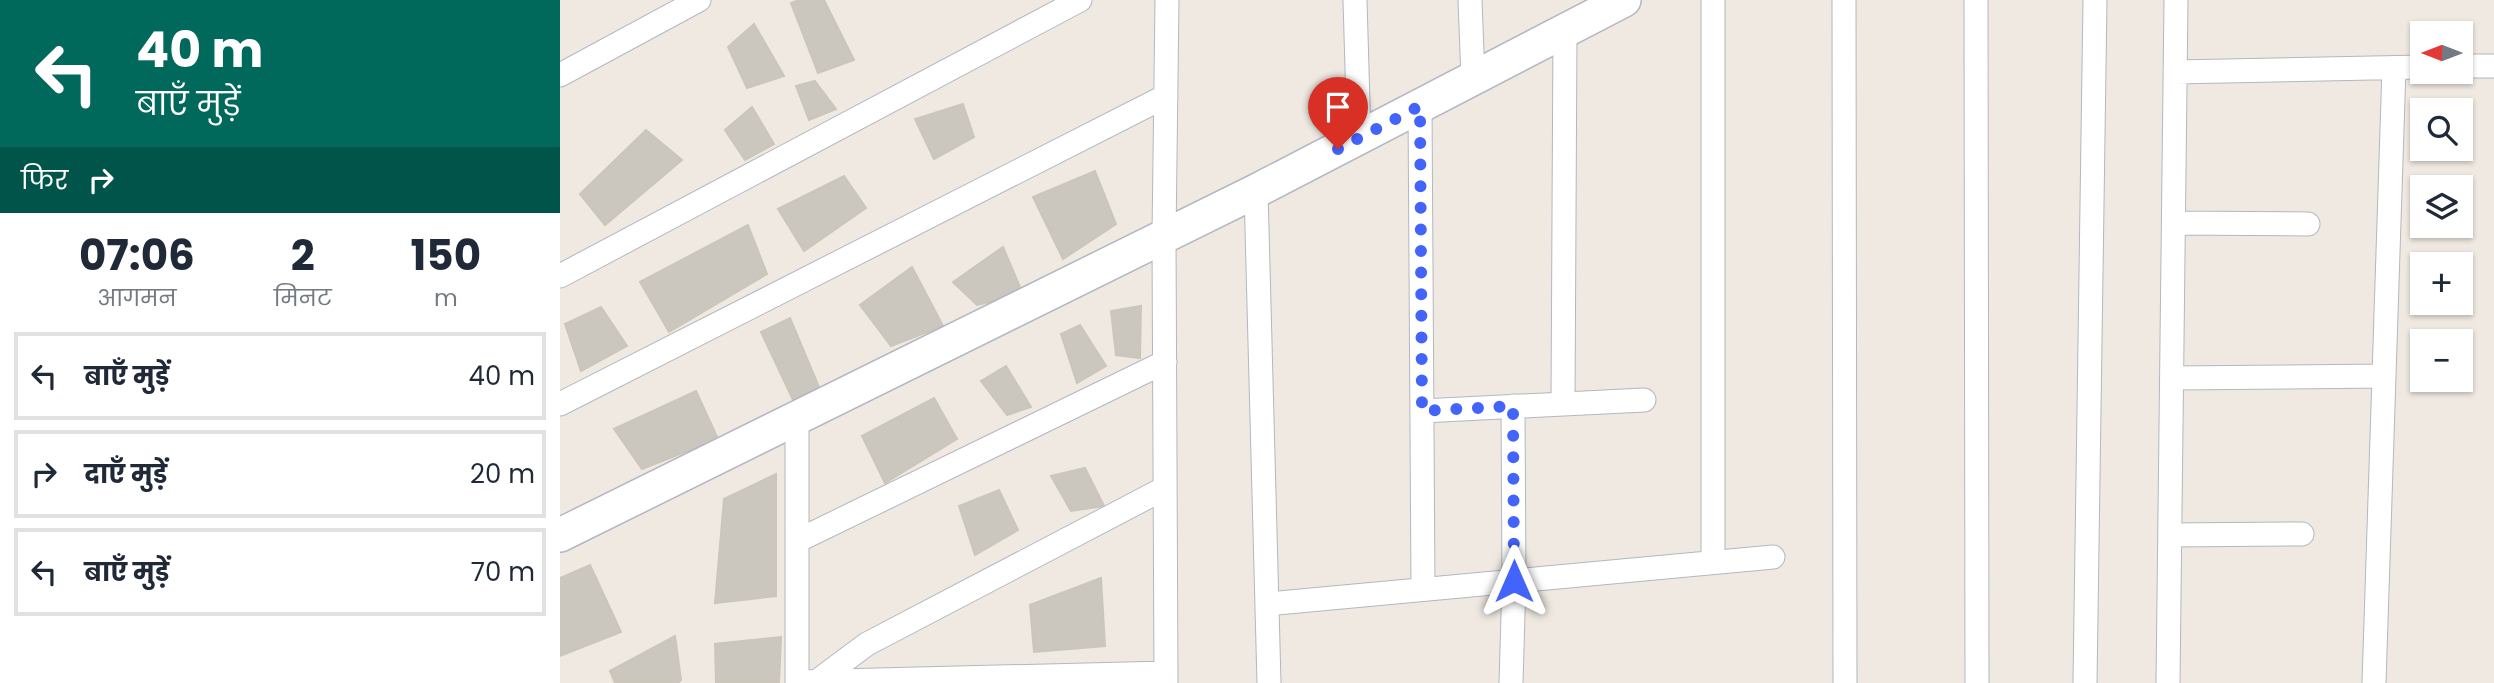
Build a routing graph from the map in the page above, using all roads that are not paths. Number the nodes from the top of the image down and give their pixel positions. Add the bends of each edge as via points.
1 (699, 0) edge
2 (1080, 0) edge
3 (1167, 0) edge
4 (1355, 0) edge
5 (1470, 0) edge
6 (1713, 0) edge
7 (1844, 0) edge
8 (1976, 0) edge
9 (2095, 0) edge
10 (2176, 0) edge
11 (1622, 1) edge
12 (1565, 31) junction
13 (2473, 66) edge
14 (2494, 66) edge
15 (2410, 67) edge
16 (2394, 68) junction
17 (2175, 72) junction
18 (560, 75) edge
19 (1473, 79) junction
20 (1166, 96) junction
21 (1420, 106) junction
22 (1359, 138) junction
23 (1256, 191) junction
24 (2174, 223) junction
25 (2308, 225) dead end
26 (1164, 237) junction
27 (560, 276) edge
28 (1165, 362) junction
29 (2384, 376) junction
30 (2172, 378) junction
31 (1644, 400) dead end
32 (560, 404) edge
33 (1563, 404) junction
34 (1513, 406) junction
35 (1422, 411) junction
36 (797, 418) junction
37 (1165, 488) junction
38 (2302, 534) dead end
39 (560, 535) edge
40 (2170, 535) junction
41 (797, 541) junction
42 (1773, 557) dead end
43 (1713, 562) junction
44 (1514, 581) junction
45 (1423, 589) junction
46 (1266, 604) junction
47 (1166, 678) edge
48 (816, 682) edge
49 (797, 683) edge
50 (1269, 683) edge
51 (1511, 683) edge
52 (1845, 683) edge
53 (1977, 683) edge
54 (2085, 683) edge
55 (2168, 683) edge
56 (2374, 683) edge

1 - 18 street
2 - 27 street
3 - 20 street
4 - 22 street
5 - 19 street
6 - 43 street
7 - 52 street
8 - 53 street
9 - 54 street
10 - 17 street
11 - 12 street
12 - 19 street
12 - 33 street
13 - 14 street
15 - 16 street
16 - 17 street
16 - 29 street
17 - 24 street
19 - 21 street
20 - 26 street
20 - 32 street
21 - 22 street
21 - 35 street
22 - 23 street
23 - 26 street
23 - 46 street
24 - 25 street
24 - 30 street
26 - 28 street
26 - 36 street
28 - 37 street
28 - 41 street
29 - 30 street
29 - 56 street
30 - 40 street
31 - 33 street
33 - 34 street
34 - 35 street
34 - 44 street
35 - 45 street
36 - 39 street
36 - 41 street
37 - 47 street
37 - 48 street via 867,644
38 - 40 street
40 - 55 street
41 - 49 street
42 - 43 street
43 - 44 street
44 - 45 street
44 - 51 street
45 - 46 street
46 - 50 street
47 - 48 street
48 - 49 street

